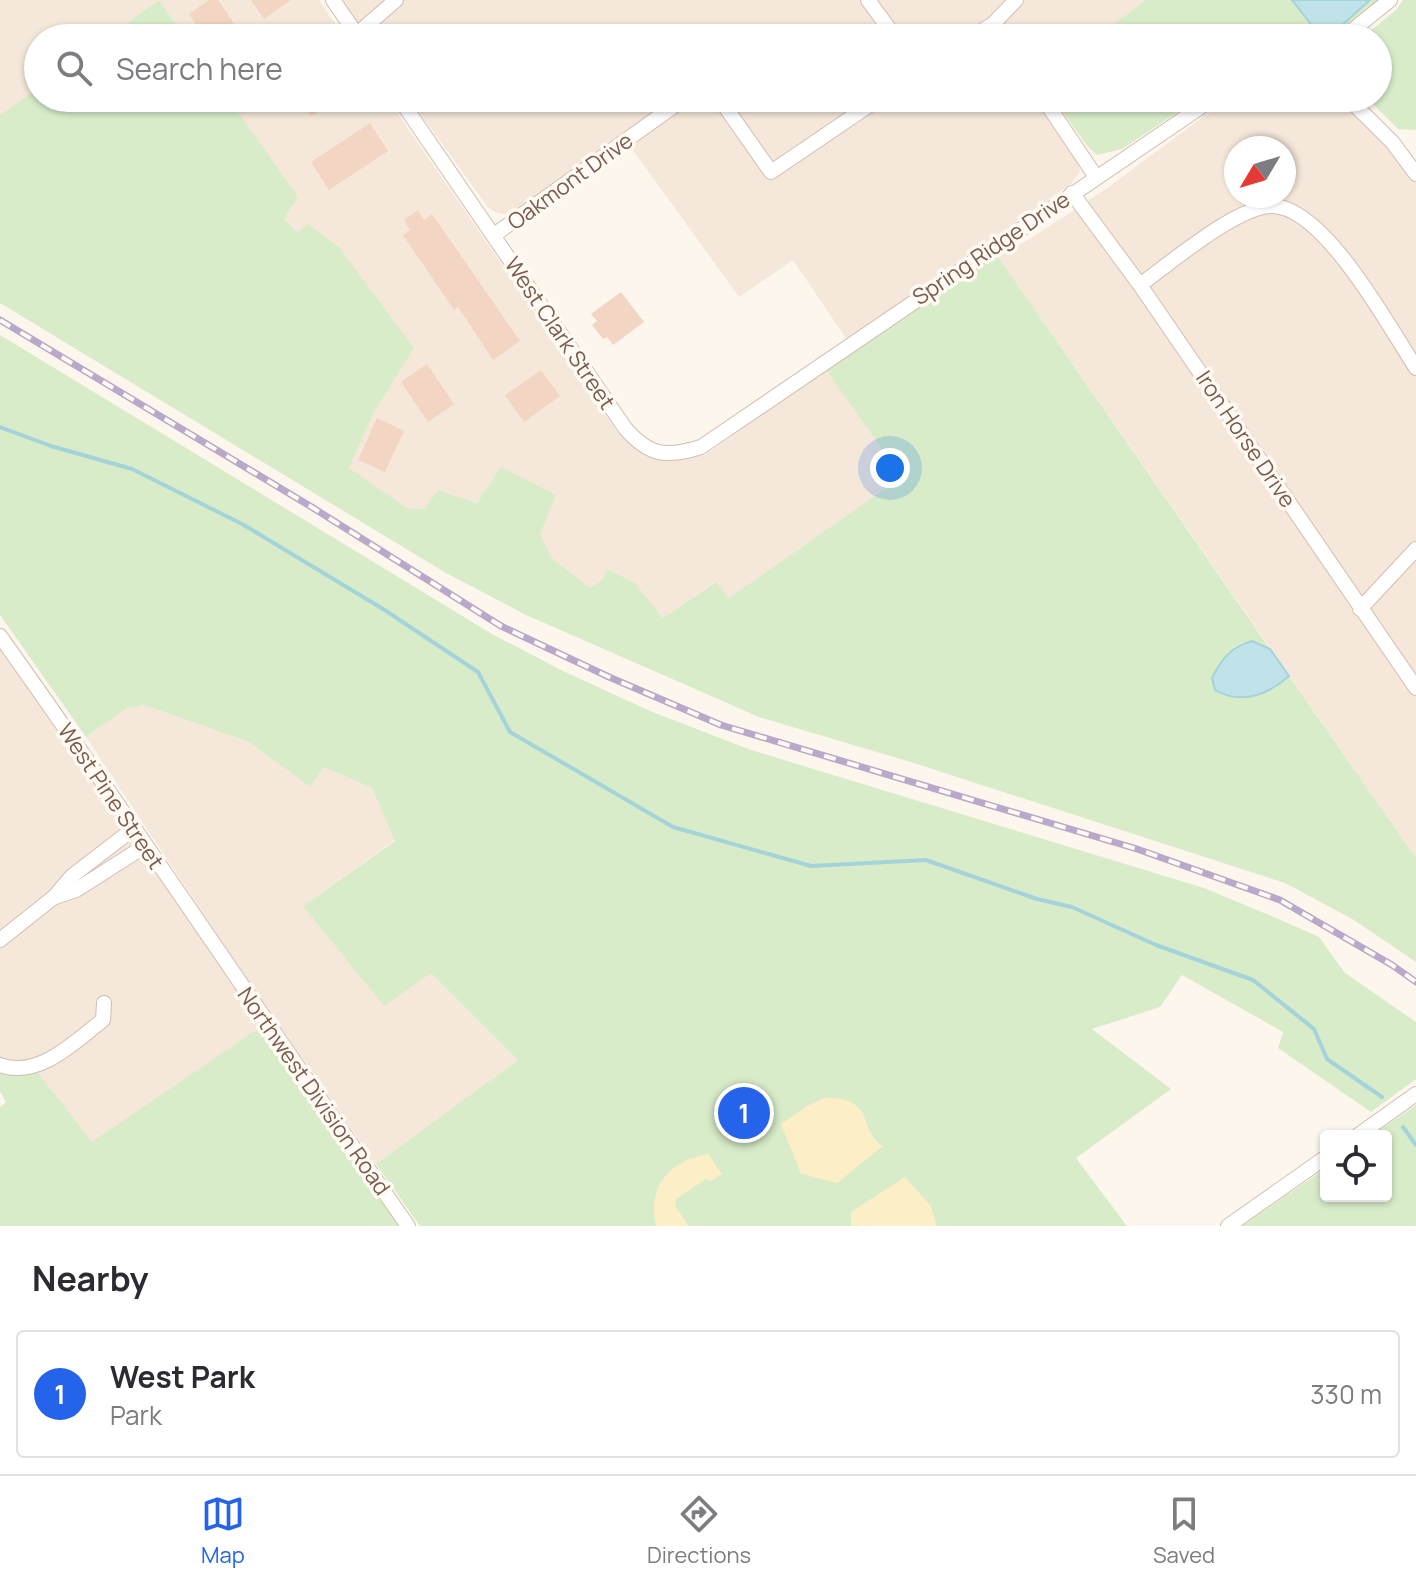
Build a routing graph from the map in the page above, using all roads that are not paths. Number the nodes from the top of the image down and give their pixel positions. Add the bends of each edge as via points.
1 (333, 0) edge
2 (396, 0) edge
3 (868, 0) edge
4 (1016, 0) edge
5 (1390, 0) edge
6 (350, 24) edge
7 (371, 24) edge
8 (886, 24) edge
9 (993, 24) edge
10 (1360, 24) edge
11 (409, 112) edge
12 (665, 112) edge
13 (729, 112) edge
14 (859, 112) edge
15 (1052, 112) edge
16 (1193, 112) edge
17 (1362, 112) edge
18 (1416, 174) edge
19 (1096, 177) junction
20 (1072, 193) junction
21 (494, 235) junction
22 (1140, 285) junction
23 (1416, 368) edge
24 (769, 400) joint
25 (1416, 549) edge
26 (1360, 609) junction
27 (0, 636) edge
28 (1416, 688) edge
29 (133, 829) junction
30 (145, 846) junction
31 (54, 897) junction
32 (0, 940) edge
33 (220, 956) joint
34 (104, 1003) dead end
35 (0, 1065) edge
36 (1416, 1094) edge
37 (1365, 1130) edge
38 (1320, 1161) edge
39 (408, 1226) edge
40 (1228, 1226) edge

1 - 6 street
2 - 7 street
3 - 8 street
4 - 9 street
5 - 10 street
11 - 21 street, West Clark Street
12 - 21 street, Oakmont Drive
13 - 14 street via 771,172
15 - 19 street
16 - 19 street, Spring Ridge Drive
17 - 18 street
19 - 20 street, Spring Ridge Drive
20 - 22 street, Iron Horse Drive
20 - 24 street, Spring Ridge Drive
21 - 24 street, West Clark Street via 625,428 647,449 671,454 701,447
22 - 23 street via 1209,234 1246,213 1273,206 1306,218 1337,249
22 - 26 street, Iron Horse Drive
25 - 26 street
26 - 28 street, Iron Horse Drive
27 - 29 street, West Pine Street
29 - 30 street, West Pine Street
29 - 31 street via 72,876
30 - 31 street via 76,890
30 - 33 street, West Pine Street
31 - 32 street
33 - 39 street, Northwest Division Road
34 - 35 street via 103,1020 58,1055 31,1067
36 - 37 street
38 - 40 street

